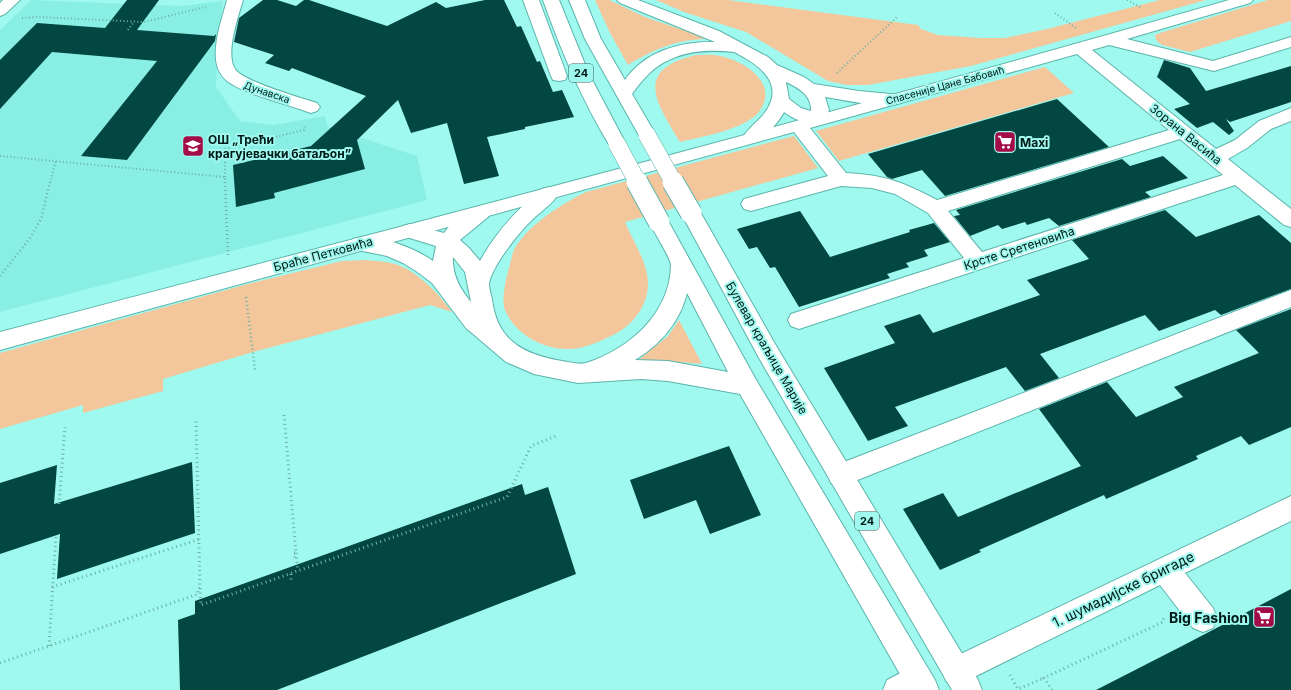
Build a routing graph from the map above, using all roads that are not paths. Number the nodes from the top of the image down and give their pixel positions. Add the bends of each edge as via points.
1 (12, 0) edge
2 (236, 0) edge
3 (531, 0) edge
4 (551, 0) edge
5 (576, 0) edge
6 (625, 0) edge
7 (1245, 0) edge
8 (0, 11) edge
9 (1108, 39) junction
10 (1291, 42) edge
11 (1080, 48) junction
12 (740, 49) junction
13 (1291, 56) edge
14 (1214, 66) junction
15 (771, 69) junction
16 (559, 76) dead end
17 (812, 89) junction
18 (624, 93) junction
19 (895, 99) junction
20 (780, 101) junction
21 (311, 107) dead end
22 (1291, 114) edge
23 (817, 120) junction
24 (798, 125) junction
25 (1184, 132) junction
26 (752, 137) junction
27 (1216, 158) junction
28 (646, 167) joint
29 (1238, 177) junction
30 (841, 178) junction
31 (549, 194) junction
32 (751, 204) dead end
33 (935, 208) junction
34 (482, 212) junction
35 (1291, 220) edge
36 (410, 231) junction
37 (448, 241) junction
38 (360, 244) junction
39 (978, 262) junction
40 (681, 265) junction
41 (479, 284) junction
42 (451, 293) junction
43 (1291, 298) edge
44 (799, 320) dead end
45 (492, 336) junction
46 (0, 341) edge
47 (578, 374) junction
48 (747, 385) junction
49 (840, 475) junction
50 (1291, 508) edge
51 (1164, 569) junction
52 (1203, 618) dead end
53 (962, 680) edge
54 (914, 686) edge

1 - 8 street
2 - 21 street, Дунавска via 224,46 225,67 231,76 240,82
3 - 16 street
4 - 40 street, 24, bridge via 576,63
5 - 18 street, Булевар краљице Марије / 24 via 593,39
6 - 12 street via 713,34
7 - 9 street, Спасеније Цане Бабовић
9 - 11 street, Спасеније Цане Бабовић
9 - 14 street
10 - 14 street
11 - 19 street, Спасеније Цане Бабовић
11 - 25 street, Зорана Васића
12 - 15 street via 762,60
12 - 18 street via 704,46 676,51 638,73
13 - 14 street via 1262,64
15 - 17 street
15 - 20 street via 778,82
17 - 19 street via 859,97
17 - 23 street via 819,105 820,113
18 - 49 street, Булевар краљице Марије / 24, bridge via 767,351
19 - 23 street, Спасеније Цане Бабовић
20 - 23 street via 795,112
20 - 26 street via 773,116
22 - 27 street via 1265,125 1241,144
23 - 24 street, Спасеније Цане Бабовић
24 - 26 street, Спасеније Цане Бабовић
24 - 30 street
25 - 27 street, Зорана Васића
25 - 33 street
26 - 28 street, Спасеније Цане Бабовић
27 - 29 street, Зорана Васића
28 - 31 street, Браће Петковића
29 - 35 street, Зорана Васића
29 - 39 street, Крсте Сретеновића
30 - 32 street
30 - 33 street via 872,181 901,189
31 - 34 street, Браће Петковића
31 - 41 street via 508,232 491,257
33 - 39 street
34 - 36 street, Браће Петковића
34 - 37 street via 462,225
36 - 37 street via 431,234
36 - 38 street, Браће Петковића
37 - 41 street via 469,261
37 - 42 street via 442,253 442,266
38 - 42 street via 378,246 410,257 439,277
38 - 46 street, Браће Петковића
39 - 44 street, Крсте Сретеновића
40 - 47 street via 674,302 657,328 628,353
40 - 48 street, 24
41 - 45 street via 483,314
42 - 45 street via 474,322
43 - 49 street
45 - 47 street via 514,355 526,361
47 - 48 street via 668,371
48 - 54 street, 24
49 - 53 street, Булевар краљице Марије / 24
50 - 51 street, 1. шумадијске бригаде
51 - 52 street
51 - 53 street, 1. шумадијске бригаде

